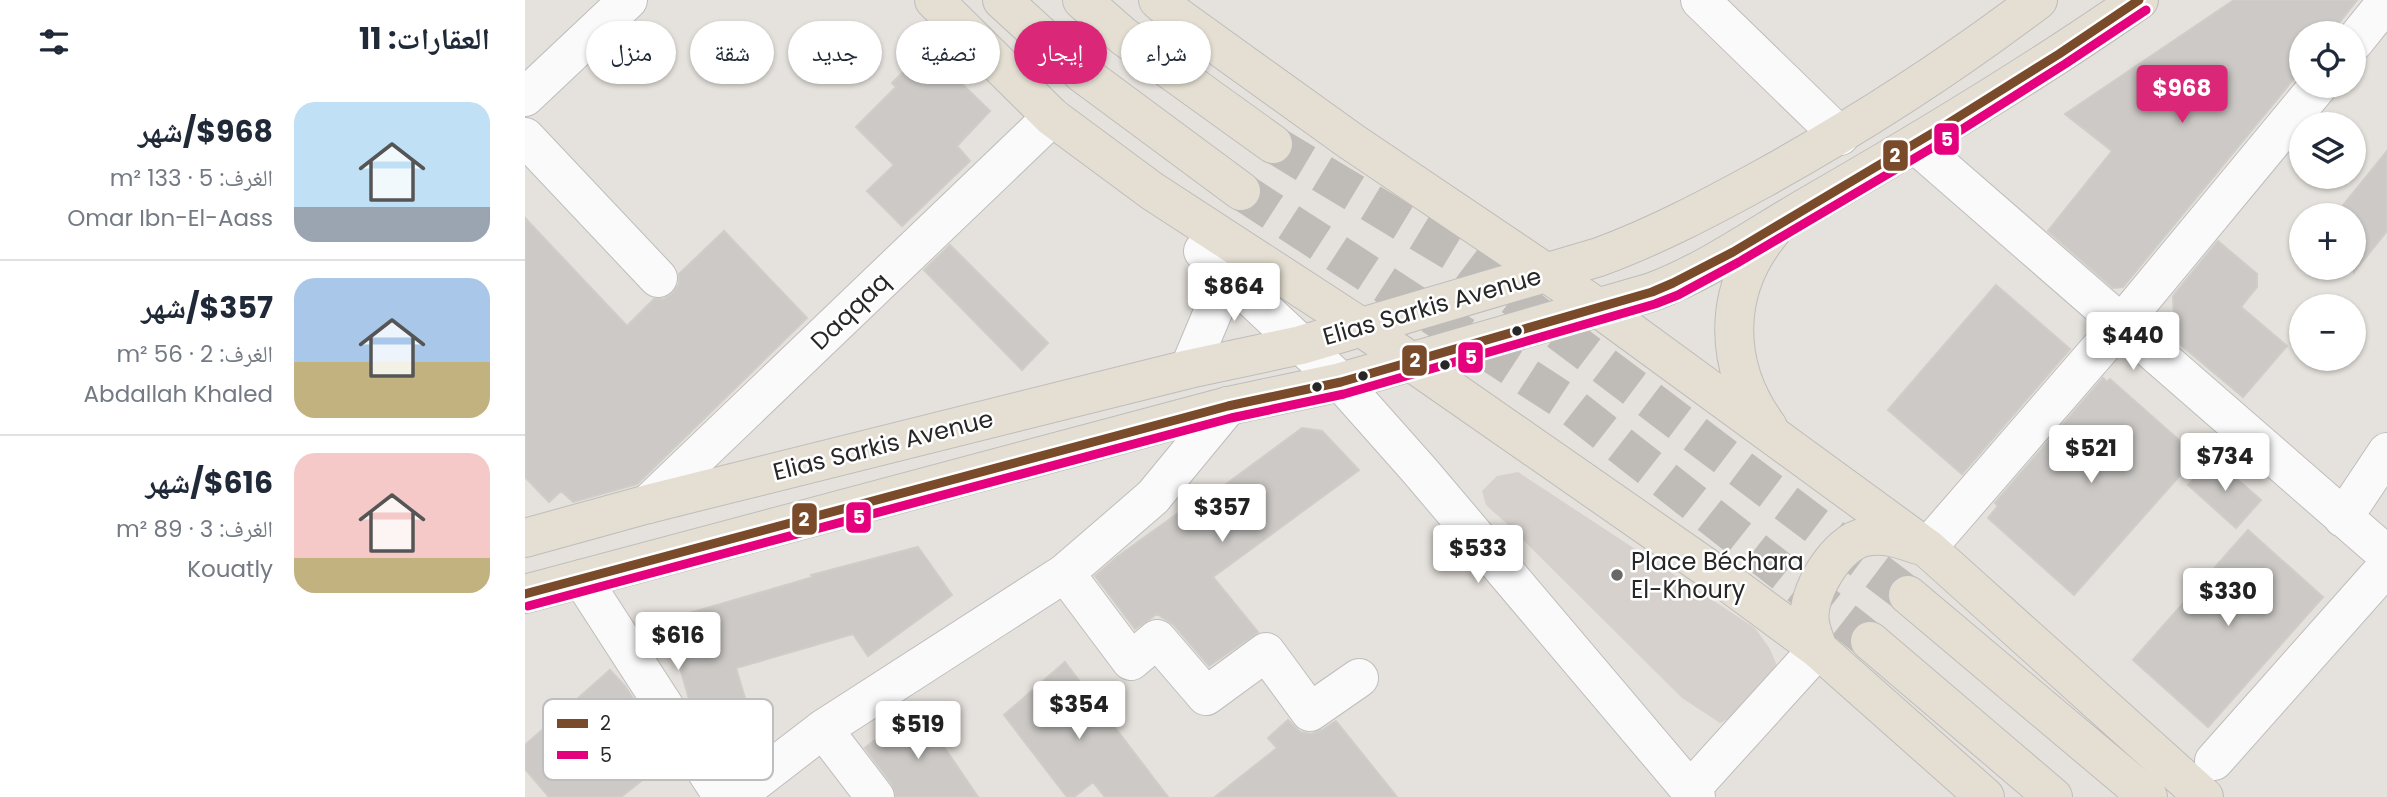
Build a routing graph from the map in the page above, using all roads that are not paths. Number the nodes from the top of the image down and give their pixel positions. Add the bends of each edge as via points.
1 (628, 0) edge
2 (934, 0) edge
3 (1002, 0) edge
4 (1082, 0) edge
5 (1700, 0) edge
6 (2038, 0) edge
7 (2139, 0) edge
8 (2387, 1) edge
9 (1176, 6) edge
10 (2366, 27) edge
11 (525, 97) edge
12 (2308, 98) edge
13 (1052, 117) junction
14 (1840, 136) junction
15 (525, 137) edge
16 (1273, 144) tunnel mouth
17 (1916, 145) junction
18 (1152, 191) junction
19 (1241, 191) tunnel mouth
20 (1776, 225) junction
21 (1207, 257) junction
22 (1548, 272) junction
23 (658, 278) dead end
24 (1597, 307) junction
25 (2122, 323) junction
26 (1361, 327) junction
27 (1301, 345) junction
28 (1413, 362) junction
29 (1189, 369) junction
30 (1341, 382) junction
31 (1228, 406) junction
32 (1778, 440) junction
33 (2387, 452) edge
34 (648, 503) junction
35 (2343, 518) junction
36 (526, 535) edge
37 (1927, 548) junction
38 (2387, 555) edge
39 (2387, 566) edge
40 (1065, 573) junction
41 (582, 579) junction
42 (525, 594) edge
43 (1908, 595) tunnel mouth
44 (1870, 641) tunnel mouth
45 (1818, 649) junction
46 (1359, 678) dead end
47 (660, 699) edge
48 (823, 729) junction
49 (773, 768) edge
50 (2209, 779) edge
51 (712, 780) edge
52 (757, 780) edge
53 (1693, 793) edge
54 (723, 797) edge
55 (735, 797) edge
56 (875, 797) edge
57 (1985, 797) edge
58 (2053, 797) edge
59 (2148, 797) edge

1 - 11 street
2 - 13 main road
3 - 19 main road via 1083,74
4 - 16 main road via 1123,36
5 - 14 street
6 - 14 main road, Elias Sarkis Avenue
7 - 17 main road, Elias Sarkis Avenue
8 - 10 street
9 - 22 main road via 1352,142
12 - 25 street
13 - 18 main road
13 - 34 street, Daqqaq
14 - 22 main road, Elias Sarkis Avenue via 1641,242
15 - 23 street
17 - 20 main road, Elias Sarkis Avenue
17 - 25 street
18 - 21 street
18 - 26 main road
20 - 24 main road, Elias Sarkis Avenue via 1692,275
20 - 32 main road via 1756,250 1739,288 1734,328 1738,369 1753,407
21 - 27 street
21 - 29 street via 1215,307
22 - 24 main road
22 - 26 main road, Elias Sarkis Avenue
24 - 28 main road, Elias Sarkis Avenue
24 - 32 main road
25 - 35 street
25 - 37 street
26 - 27 main road, Elias Sarkis Avenue
26 - 28 main road
27 - 29 main road, Elias Sarkis Avenue
27 - 30 street
28 - 30 main road, Elias Sarkis Avenue
28 - 45 main road
29 - 34 main road, Elias Sarkis Avenue
30 - 31 main road, Elias Sarkis Avenue
30 - 53 street
31 - 40 street via 1153,497
31 - 41 main road, Elias Sarkis Avenue
32 - 37 main road
33 - 35 street
34 - 36 main road, Elias Sarkis Avenue
35 - 38 street
37 - 45 main road via 1893,536 1863,537 1839,554 1817,582 1810,609
37 - 50 main road
39 - 50 street
40 - 46 street via 1131,661 1157,639 1206,696 1266,652 1310,712
40 - 48 street
41 - 42 main road, Elias Sarkis Avenue
41 - 47 street
43 - 59 main road
44 - 58 main road
45 - 53 street
45 - 57 main road
48 - 49 street
48 - 56 street
51 - 54 street
52 - 55 street

